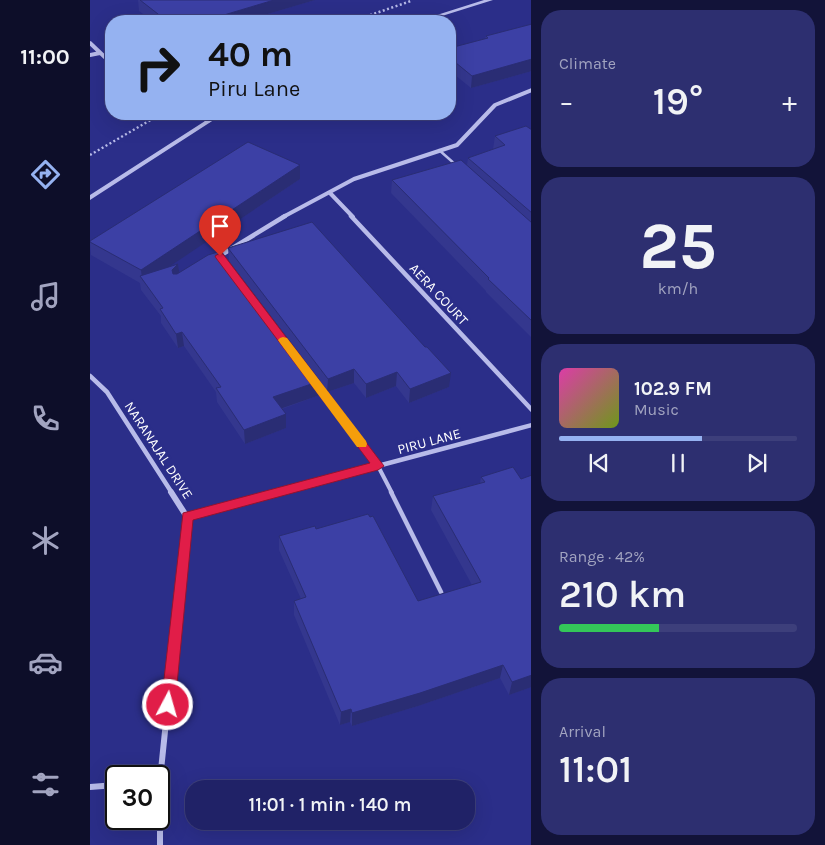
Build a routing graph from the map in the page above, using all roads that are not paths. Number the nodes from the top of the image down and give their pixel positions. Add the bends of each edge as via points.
1 (490, 0) edge
2 (441, 15) edge
3 (90, 43) edge
4 (100, 53) junction
5 (90, 55) edge
6 (105, 58) edge
7 (531, 90) edge
8 (526, 92) junction
9 (531, 96) edge
10 (208, 121) edge
11 (439, 150) junction
12 (461, 170) edge
13 (330, 193) junction
14 (90, 198) edge
15 (220, 256) junction
16 (213, 261) edge
17 (226, 264) edge
18 (90, 376) edge
19 (316, 383) edge
20 (531, 410) edge
21 (531, 425) edge
22 (378, 466) junction
23 (187, 517) junction
24 (441, 592) edge
25 (161, 765) edge
26 (105, 786) edge
27 (90, 787) edge
28 (160, 830) edge
29 (160, 845) edge

1 - 2 street
3 - 4 street
4 - 5 street
4 - 6 street
7 - 8 street
8 - 9 street
8 - 11 street via 495,105 457,144
10 - 14 street
11 - 12 lane
11 - 13 street via 354,179
13 - 15 street via 265,227
13 - 20 street, AERA COURT
15 - 16 street
15 - 17 lane
18 - 23 street, NARANAJAL DRIVE via 107,392
19 - 22 lane
21 - 22 street, PIRU LANE
22 - 23 street, PIRU LANE
22 - 24 lane
23 - 25 street, NARANAJAL DRIVE
26 - 27 street
28 - 29 street, NARANAJAL DRIVE

